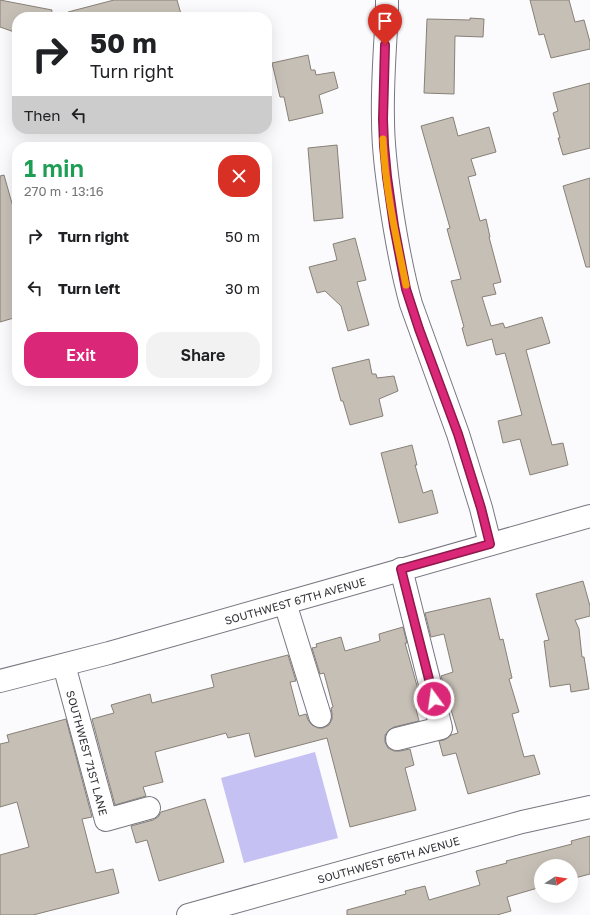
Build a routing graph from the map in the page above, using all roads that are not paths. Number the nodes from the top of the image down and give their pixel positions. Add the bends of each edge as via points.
1 (387, 0) edge
2 (589, 519) edge
3 (490, 544) junction
4 (401, 569) junction
5 (285, 603) junction
6 (64, 665) junction
7 (0, 681) edge
8 (320, 716) dead end
9 (397, 740) dead end
10 (590, 807) edge
11 (149, 808) dead end
12 (188, 915) edge

1 - 3 street via 383,138 406,289 458,434
2 - 3 street, SOUTHWEST 67TH AVENUE
3 - 4 street, SOUTHWEST 67TH AVENUE
4 - 5 street, SOUTHWEST 67TH AVENUE
4 - 9 street via 441,728
5 - 6 street, SOUTHWEST 67TH AVENUE
5 - 8 street
6 - 7 street, SOUTHWEST 67TH AVENUE
6 - 11 street, SOUTHWEST 71ST LANE via 106,820
10 - 12 street, SOUTHWEST 66TH AVENUE via 522,822

